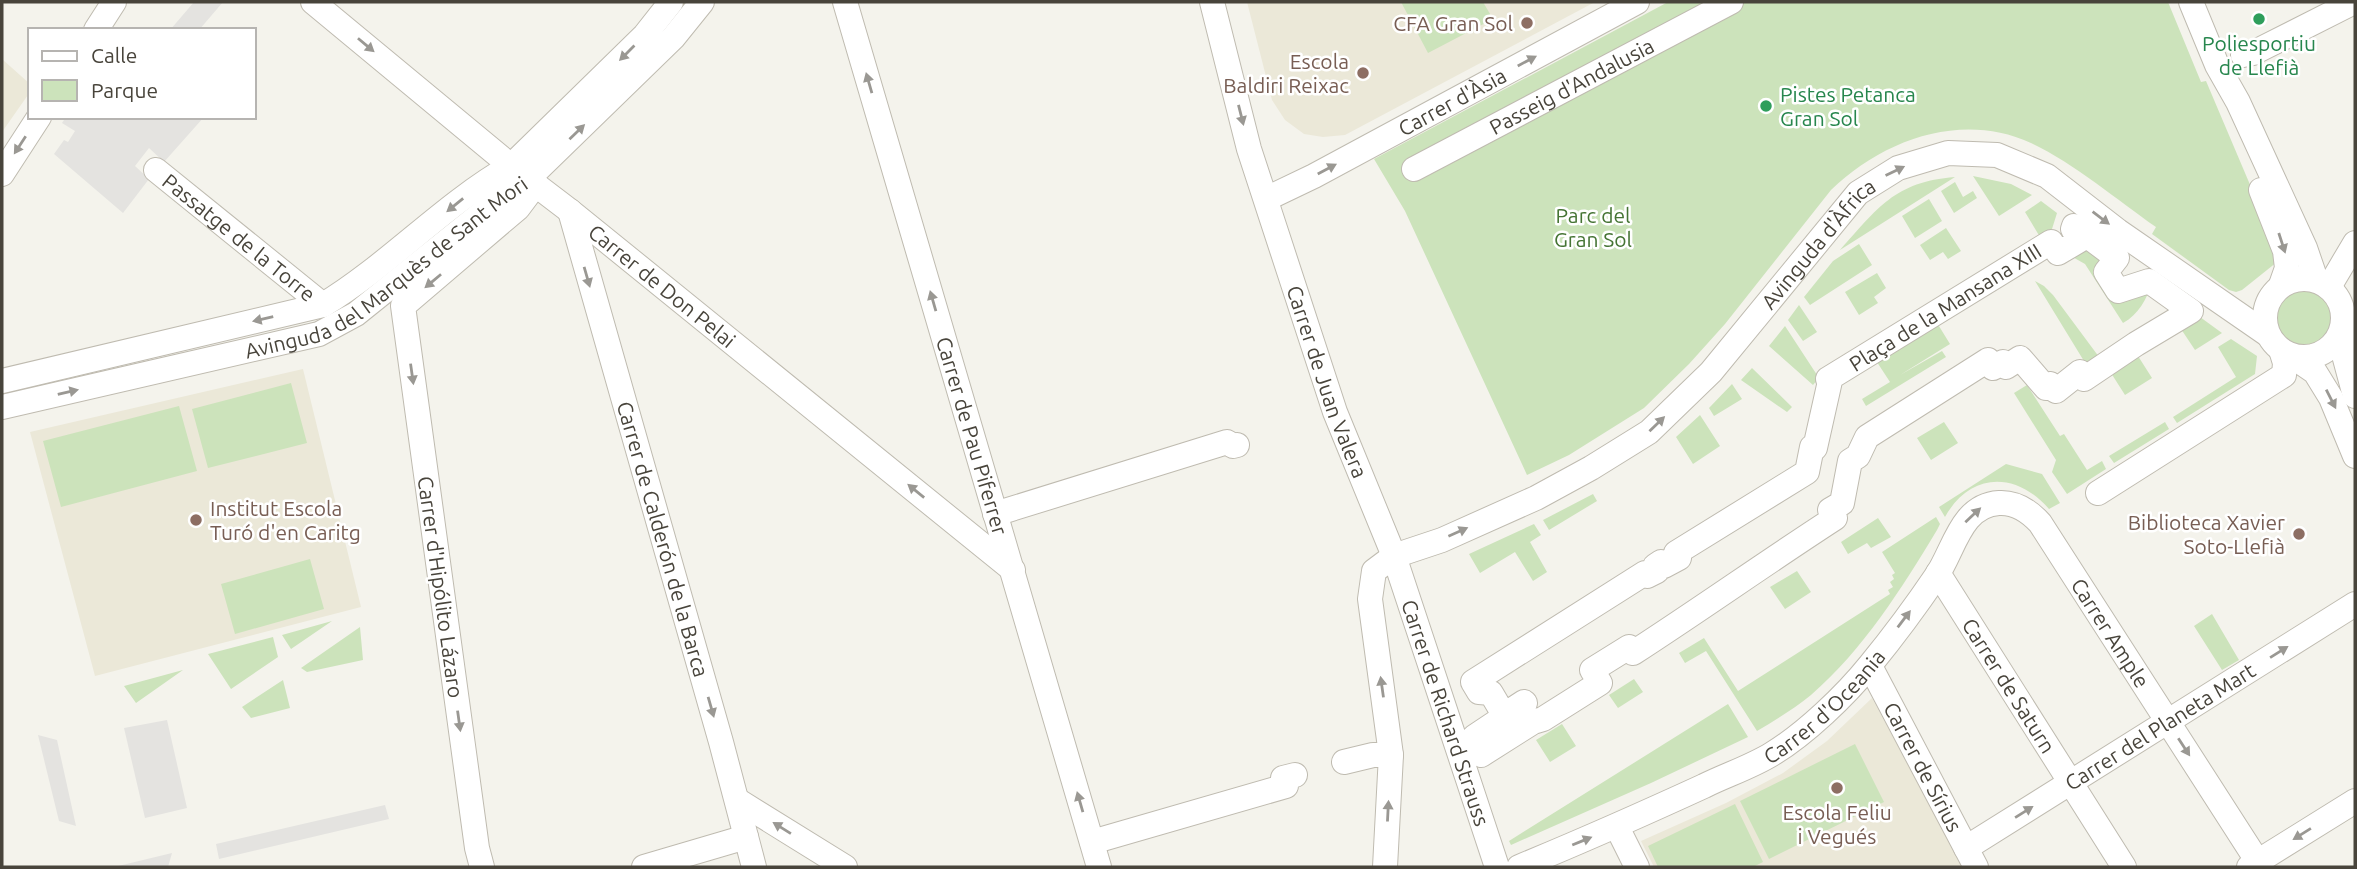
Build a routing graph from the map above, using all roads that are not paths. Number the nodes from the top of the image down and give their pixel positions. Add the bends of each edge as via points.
1 (114, 2) edge
2 (313, 2) edge
3 (671, 2) edge
4 (702, 2) edge
5 (845, 2) edge
6 (1212, 2) edge
7 (1637, 2) edge
8 (1731, 2) edge
9 (2191, 2) edge
10 (2354, 2) edge
11 (97, 28) edge
12 (2243, 55) dead end
13 (2217, 65) junction
14 (37, 119) edge
15 (1414, 169) dead end
16 (156, 170) dead end
17 (2, 174) edge
18 (525, 177) junction
19 (1266, 199) junction
20 (570, 211) junction
21 (2355, 243) edge
22 (2305, 248) junction
23 (2323, 284) junction
24 (2281, 285) junction
25 (323, 306) junction
26 (403, 306) joint
27 (2343, 319) junction
28 (2279, 346) junction
29 (2, 381) edge
30 (2355, 396) edge
31 (2, 407) edge
32 (1232, 444) dead end
33 (2355, 456) edge
34 (2098, 493) dead end
35 (995, 514) junction
36 (2055, 546) joint
37 (1394, 556) junction
38 (1013, 570) junction
39 (1938, 573) junction
40 (2355, 604) edge
41 (1870, 666) junction
42 (2168, 722) junction
43 (1391, 755) junction
44 (1481, 755) joint
45 (1344, 762) dead end
46 (1287, 781) dead end
47 (2071, 783) junction
48 (737, 800) junction
49 (2355, 801) edge
50 (1618, 827) junction
51 (746, 837) junction
52 (1092, 842) junction
53 (1971, 858) edge
54 (2253, 865) edge
55 (482, 867) edge
56 (644, 867) edge
57 (754, 867) edge
58 (845, 867) edge
59 (1099, 867) edge
60 (1385, 867) edge
61 (1497, 867) edge
62 (1519, 867) edge
63 (1637, 867) edge
64 (2124, 867) edge

1 - 11 street
2 -> 18 street, Carrer de Don Pelai
3 -> 18 street, Avinguda del Marquès de Sant Mori
18 -> 4 street, Avinguda del Marquès de Sant Mori via 673,38
35 -> 5 street, Carrer de Pau Piferrer
6 -> 19 street, Carrer de Juan Valera
19 -> 7 street, Carrer d'Àsia
8 - 15 street, Passeig d'Andalusia
9 - 13 street
10 - 12 street
13 - 22 street
13 -> 24 street via 2225,105 2285,251 2287,268
14 -> 17 street
16 - 25 street, Passatge de la Torre
18 - 20 street, Carrer de Don Pelai
18 -> 25 street, Avinguda del Marquès de Sant Mori via 485,181 355,286
18 -> 26 street, Avinguda del Marquès de Sant Mori via 518,208
31 -> 18 street, Avinguda del Marquès de Sant Mori via 319,334 356,314
19 - 37 street, Carrer de Juan Valera via 1335,412
38 -> 20 street, Carrer de Don Pelai
20 -> 48 street, Carrer de Calderón de la Barca
21 - 22 street
21 - 23 street
22 - 23 street
23 - 24 street via 2303,278
23 - 27 street via 2337,296
24 - 28 street via 2265,307 2264,320
25 -> 29 street, Avinguda del Marquès de Sant Mori
26 -> 55 street, Carrer d'Hipólito Lázaro
27 - 28 street via 2335,342 2314,356 2302,357
27 - 30 street via 2344,355
28 -> 33 street, Avinguda d'Àfrica via 2315,372 2332,398
28 - 34 street via 2284,375
37 -> 28 street, Avinguda d'Àfrica via 1536,498 1650,432 1711,372 1858,192 1898,168 1948,153 1997,155 2048,176
32 - 35 street
35 - 38 street, Carrer de Pau Piferrer
39 -> 36 street, Carrer d'Oceania via 1962,526 1991,503 2017,505 2033,515
36 - 42 street, Carrer Ample
43 -> 37 street via 1370,599 1374,571
37 - 61 street, Carrer de Richard Strauss
52 -> 38 street, Carrer de Pau Piferrer
41 -> 39 street, Carrer d'Oceania
39 - 47 street, Carrer de Saturn
42 -> 40 street, Carrer del Planeta Mart
41 - 50 street, Carrer d'Oceania via 1824,713 1772,754
41 - 53 street, Carrer de Sírius
42 - 47 street, Carrer del Planeta Mart
42 -> 54 street, Carrer Ample
43 - 45 street
60 -> 43 street
44 - 44 street, Plaça de la Mansana XIII via 1600,683 1592,670 1629,647 1633,653 1835,519 1830,510 1842,503 1850,461 1858,456 1867,437 1988,360 1993,369 2020,358 2046,388 2050,384 2056,391 2080,372 2084,379 2191,311 2149,281 2118,291 2106,272 2117,258 2074,226 2080,240 2059,253 2051,242 1828,379 1807,472 1676,553 1679,558 1664,566 1661,562 1655,566 1657,572 1645,573 1473,682 1479,692 1491,693 1504,715 1525,703 1474,737
46 - 52 street
53 -> 47 street, Carrer del Planeta Mart
47 - 64 street, Carrer de Saturn
48 - 51 street, Carrer de Calderón de la Barca
58 -> 48 street
49 -> 54 street
62 -> 50 street, Carrer d'Oceania
50 - 63 street
51 - 56 street
51 - 57 street, Carrer de Calderón de la Barca
52 - 59 street, Carrer de Pau Piferrer

